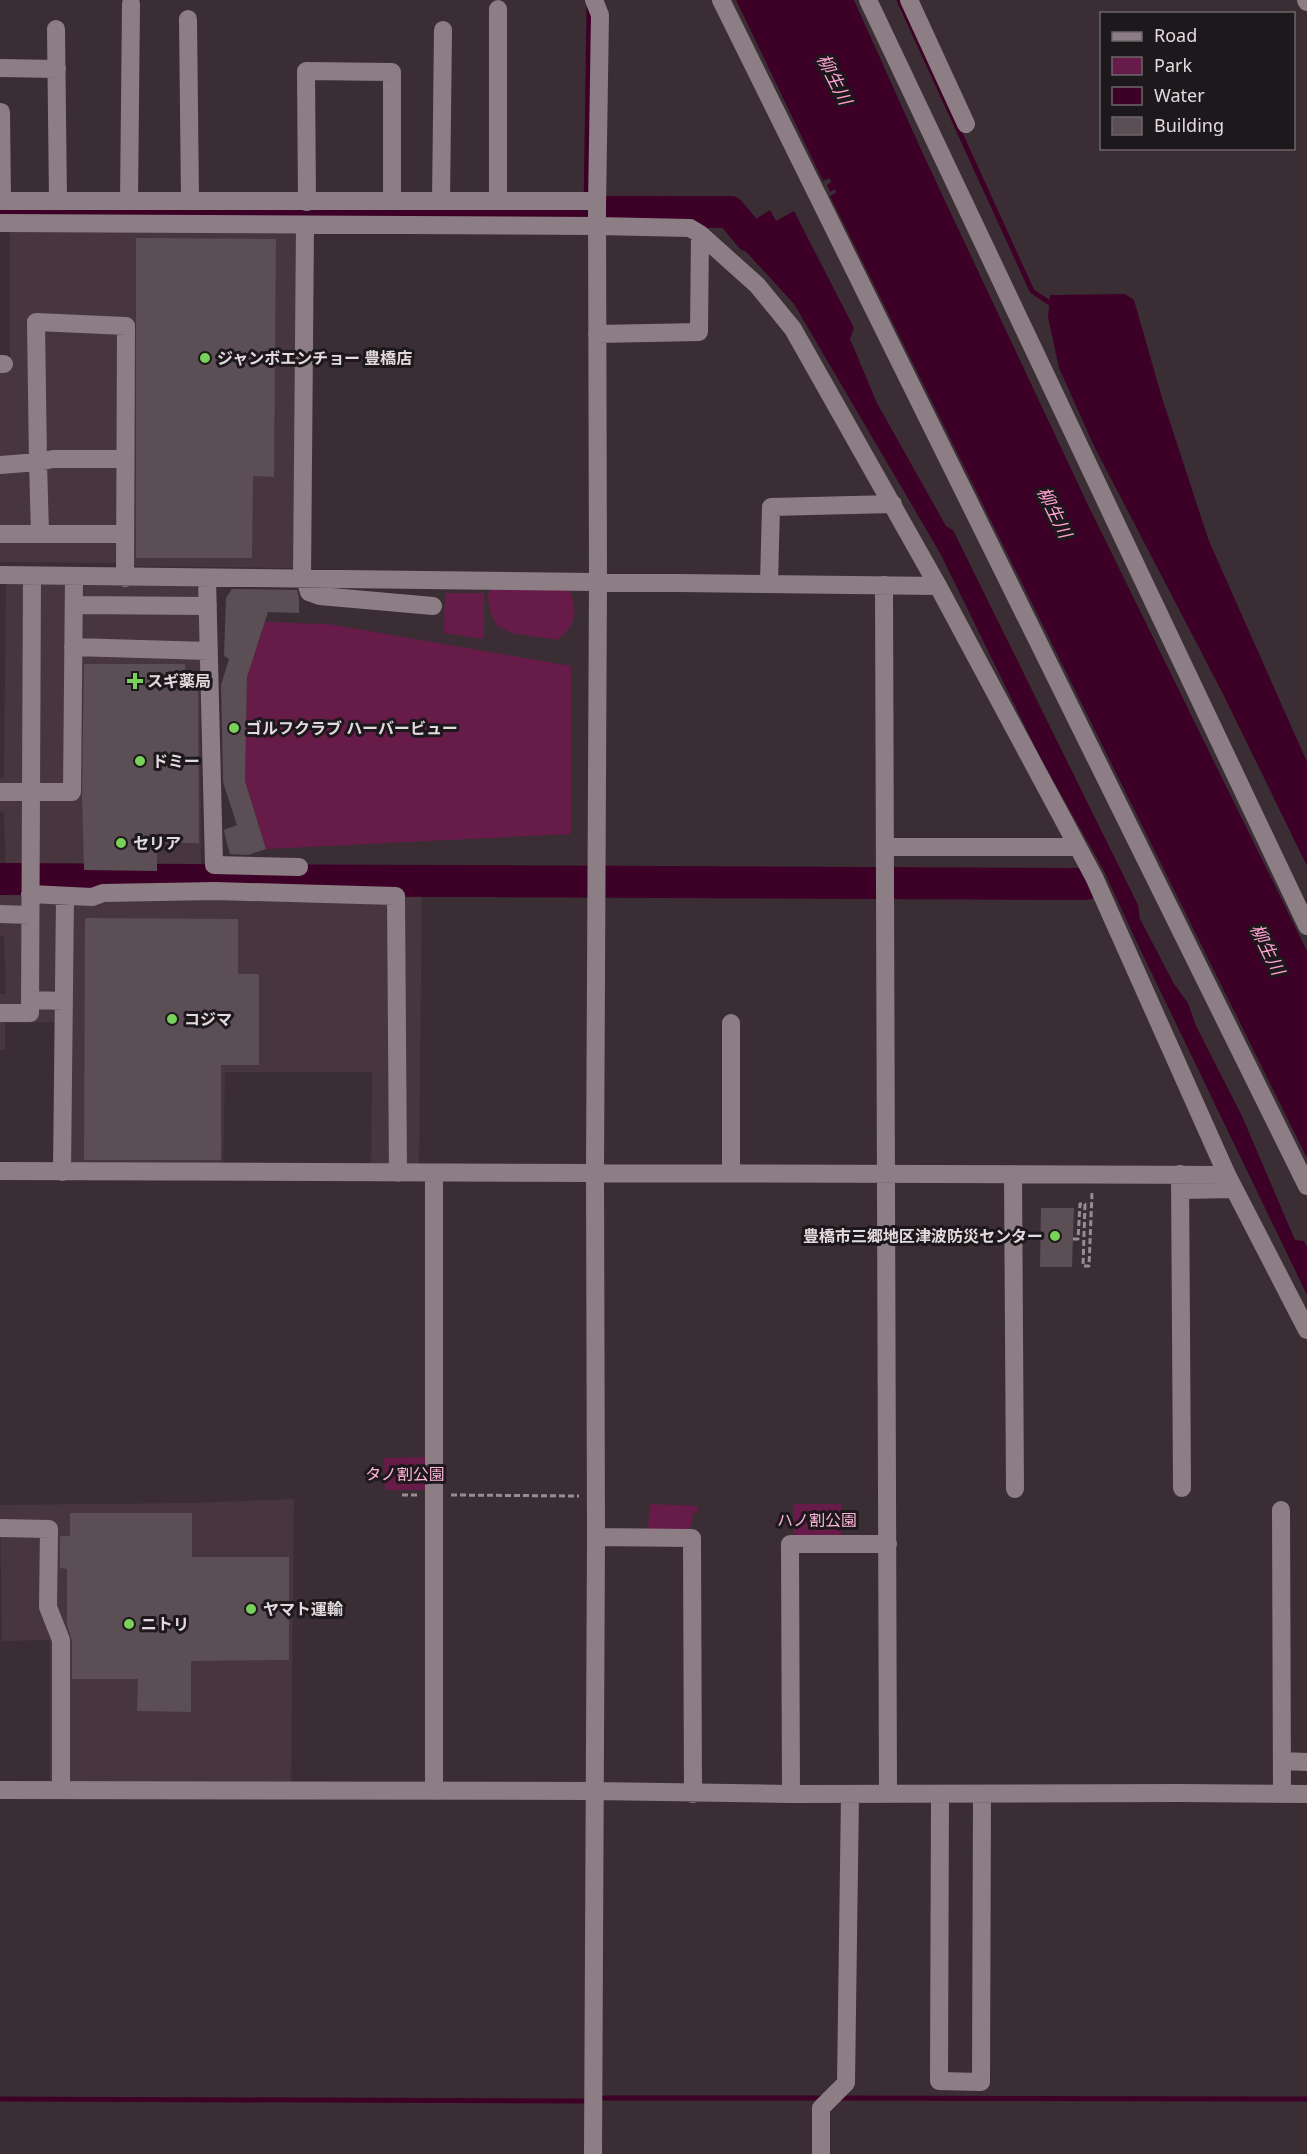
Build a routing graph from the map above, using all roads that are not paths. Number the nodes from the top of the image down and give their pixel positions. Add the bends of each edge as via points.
1 (594, 0) edge
2 (721, 0) edge
3 (867, 0) edge
4 (909, 0) edge
5 (131, 4) dead end
6 (498, 9) dead end
7 (188, 19) dead end
8 (56, 28) dead end
9 (443, 30) dead end
10 (0, 68) edge
11 (57, 69) junction
12 (1, 112) edge
13 (966, 124) dead end
14 (1, 201) edge
15 (58, 201) junction
16 (129, 201) junction
17 (190, 201) junction
18 (392, 201) junction
19 (441, 201) junction
20 (498, 201) junction
21 (307, 202) junction
22 (597, 211) junction
23 (0, 224) edge
24 (304, 225) junction
25 (700, 234) junction
26 (597, 334) junction
27 (125, 459) junction
28 (38, 462) junction
29 (0, 465) edge
30 (893, 504) junction
31 (0, 534) edge
32 (40, 534) junction
33 (125, 534) junction
34 (0, 575) edge
35 (32, 576) junction
36 (74, 577) junction
37 (125, 578) junction
38 (207, 579) junction
39 (303, 579) junction
40 (598, 581) junction
41 (769, 583) junction
42 (884, 585) junction
43 (938, 586) junction
44 (74, 605) junction
45 (208, 606) junction
46 (433, 606) dead end
47 (73, 647) junction
48 (209, 651) junction
49 (0, 792) edge
50 (31, 792) junction
51 (885, 847) junction
52 (1078, 847) junction
53 (299, 867) dead end
54 (214, 879) junction
55 (30, 884) junction
56 (65, 896) junction
57 (0, 914) edge
58 (30, 915) junction
59 (1307, 926) edge
60 (30, 1000) junction
61 (64, 1001) junction
62 (0, 1014) edge
63 (731, 1023) dead end
64 (0, 1171) edge
65 (62, 1172) junction
66 (595, 1172) junction
67 (398, 1173) junction
68 (435, 1173) junction
69 (730, 1173) junction
70 (885, 1173) junction
71 (1013, 1174) junction
72 (1180, 1182) junction
73 (1230, 1182) junction
74 (1307, 1186) edge
75 (1307, 1330) edge
76 (1182, 1488) dead end
77 (1015, 1489) dead end
78 (1281, 1509) dead end
79 (0, 1528) edge
80 (596, 1538) junction
81 (888, 1544) junction
82 (1282, 1761) junction
83 (1307, 1762) edge
84 (0, 1790) edge
85 (61, 1790) junction
86 (434, 1791) junction
87 (594, 1791) junction
88 (693, 1794) junction
89 (791, 1794) junction
90 (849, 1794) junction
91 (888, 1794) junction
92 (940, 1794) junction
93 (1282, 1794) junction
94 (1307, 1794) edge
95 (981, 1795) junction
96 (592, 2154) edge
97 (821, 2154) edge

1 - 22 street via 600,15
2 - 74 street
3 - 59 street
4 - 13 street
5 - 16 street
6 - 20 street
7 - 17 street
8 - 11 street
9 - 19 street
10 - 11 street
11 - 15 street
12 - 14 street
14 - 15 street
15 - 16 street
16 - 17 street
17 - 21 street
18 - 19 street
18 - 21 street
18 - 21 street via 392,72 306,71
19 - 20 street
20 - 22 street via 575,201
22 - 24 street
22 - 25 street via 690,228
22 - 26 street
23 - 24 street
24 - 39 street
25 - 26 street via 699,332
25 - 30 street via 757,285 793,329
26 - 40 street
27 - 28 street
27 - 28 street via 126,326 36,322
27 - 33 street
28 - 29 street
28 - 32 street
30 - 41 street via 771,507
30 - 43 street
31 - 32 street
32 - 33 street
33 - 37 street
34 - 35 street
35 - 36 street
35 - 50 street
36 - 37 street
36 - 44 street
37 - 38 street
38 - 39 street
38 - 45 street
39 - 40 street
39 - 46 street via 309,592 320,596
40 - 41 street
40 - 66 street
41 - 42 street
42 - 43 street
42 - 51 street
43 - 52 street
44 - 45 street
44 - 47 street
45 - 48 street
47 - 48 street
47 - 50 street via 72,792
48 - 54 street
49 - 50 street
50 - 55 street
51 - 52 street
51 - 70 street
52 - 73 street
53 - 54 street
54 - 56 street via 92,897
54 - 67 street via 396,896
55 - 56 street
55 - 58 street
56 - 61 street
57 - 58 street
58 - 60 street
60 - 61 street
60 - 62 street via 30,1013
61 - 65 street
63 - 69 street
64 - 65 street
65 - 67 street
66 - 68 street
66 - 69 street
66 - 80 street
67 - 68 street
68 - 86 street
69 - 70 street
70 - 71 street
70 - 81 street
71 - 72 street
71 - 77 street
72 - 73 street
72 - 76 street
73 - 75 street
78 - 82 street
79 - 85 street via 49,1529 48,1607 61,1640
80 - 87 street
80 - 88 street via 692,1538
81 - 89 street via 790,1544
81 - 91 street
82 - 83 street
82 - 93 street
84 - 85 street
85 - 86 street
86 - 87 street
87 - 88 street
87 - 96 street
88 - 89 street
89 - 90 street
90 - 91 street
90 - 97 street via 846,2083 821,2108
91 - 92 street
92 - 95 street
92 - 95 street via 939,2081 981,2082
93 - 94 street
93 - 95 street

